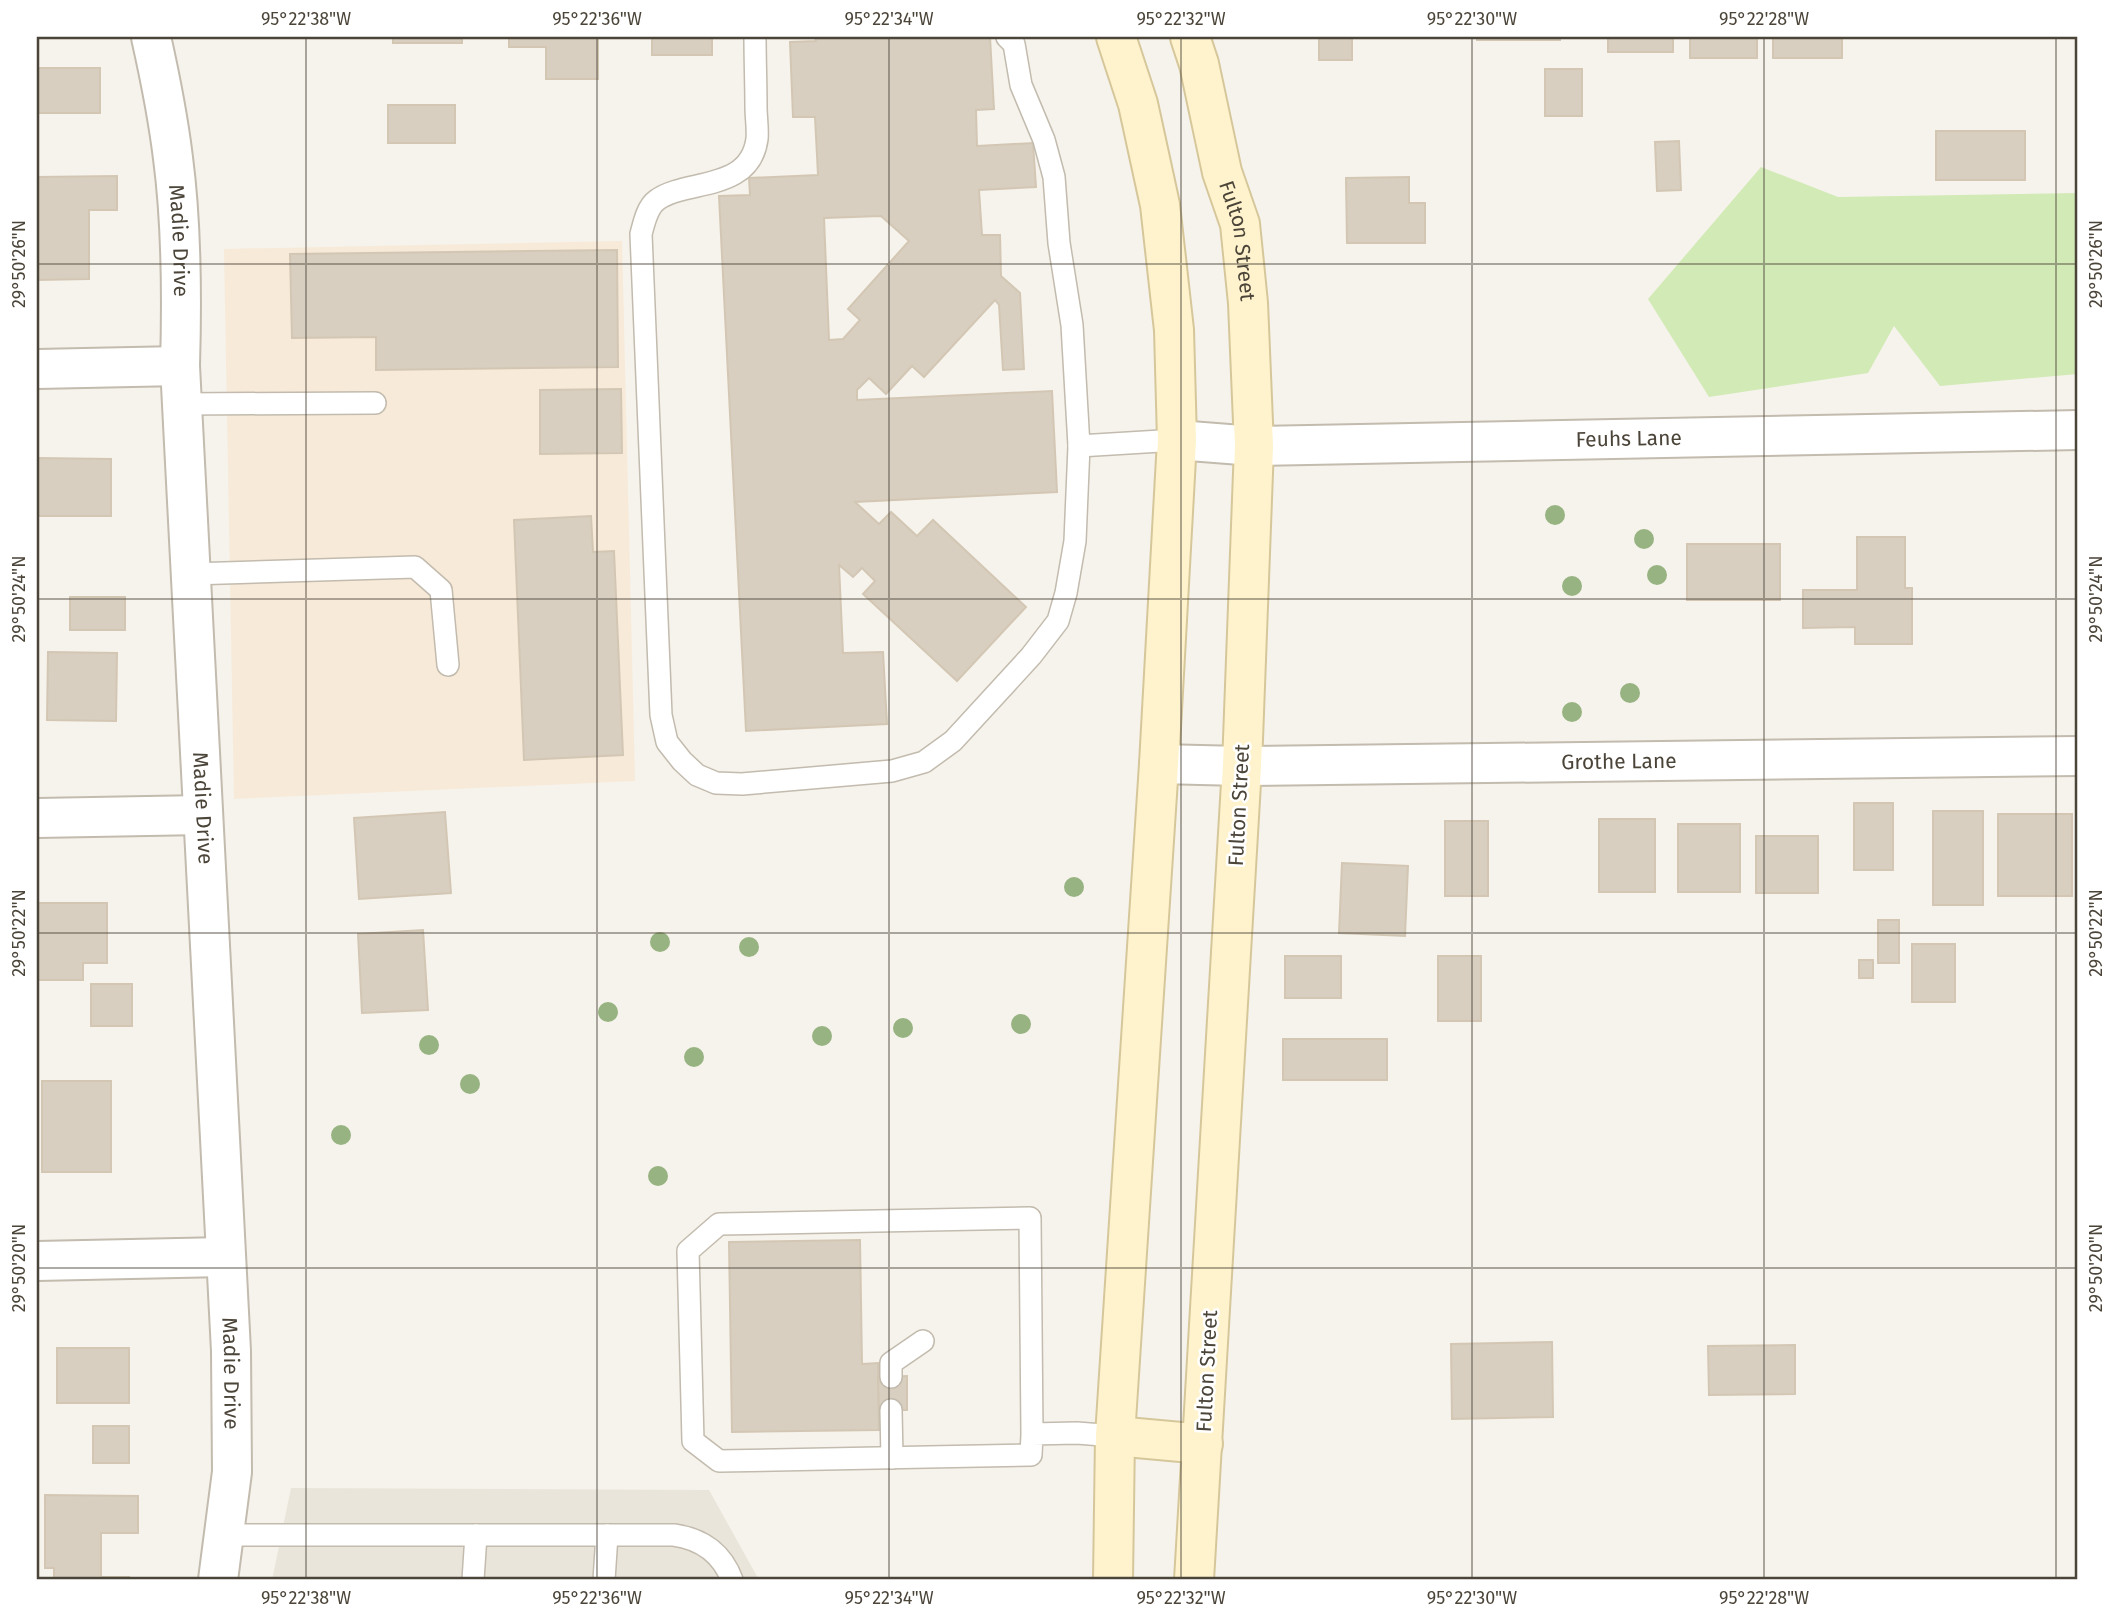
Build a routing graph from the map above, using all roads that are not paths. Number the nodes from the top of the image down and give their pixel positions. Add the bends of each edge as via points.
1 (151, 37) edge
2 (755, 37) edge
3 (1007, 37) edge
4 (1116, 37) edge
5 (1190, 37) edge
6 (180, 366) junction
7 (37, 369) edge
8 (375, 403) dead end
9 (182, 404) junction
10 (2078, 430) edge
11 (1177, 440) junction
12 (1079, 446) junction
13 (1254, 446) junction
14 (191, 575) junction
15 (448, 665) dead end
16 (2078, 756) edge
17 (1160, 764) junction
18 (1242, 766) junction
19 (203, 815) junction
20 (37, 818) edge
21 (225, 1258) junction
22 (37, 1261) edge
23 (923, 1341) dead end
24 (891, 1377) dead end
25 (891, 1410) dead end
26 (1032, 1434) junction
27 (1115, 1436) junction
28 (1203, 1444) junction
29 (892, 1458) junction
30 (224, 1535) junction
31 (476, 1535) junction
32 (607, 1535) junction
33 (218, 1580) edge
34 (473, 1580) edge
35 (604, 1580) edge
36 (732, 1580) edge
37 (1113, 1580) edge
38 (1194, 1580) edge

1 - 6 street, Madie Drive via 173,161 182,294
2 - 12 lane via 757,141 748,162 712,184 656,201 641,234 661,715 667,742 682,761 697,775 716,783 741,784 892,771 924,762 953,741 1058,621 1076,541
3 - 12 lane via 1014,44 1021,85 1054,177 1072,325
4 - 11 main road via 1138,104 1160,205 1174,330
5 - 13 main road, Fulton Street via 1240,224
6 - 7 street
6 - 9 street, Madie Drive
8 - 9 lane
9 - 14 street, Madie Drive
10 - 13 street, Feuhs Lane
11 - 12 lane
11 - 13 street, Feuhs Lane
11 - 17 main road
13 - 18 main road, Fulton Street
14 - 15 lane via 415,567 441,590
14 - 19 street, Madie Drive
16 - 18 street, Grothe Lane
17 - 18 street, Grothe Lane
17 - 27 main road
18 - 28 main road, Fulton Street
19 - 20 street
19 - 21 street, Madie Drive
21 - 22 street
21 - 30 street, Madie Drive via 232,1472
23 - 24 lane via 891,1363
25 - 29 lane
26 - 27 lane
26 - 29 lane via 1031,1455
26 - 29 lane via 1030,1218 719,1224 688,1251 693,1441 719,1461
27 - 28 main road
27 - 37 main road
28 - 38 main road, Fulton Street
30 - 31 lane
30 - 33 street, Madie Drive
31 - 32 lane
31 - 34 lane
32 - 35 lane
32 - 36 lane via 688,1537 712,1550

